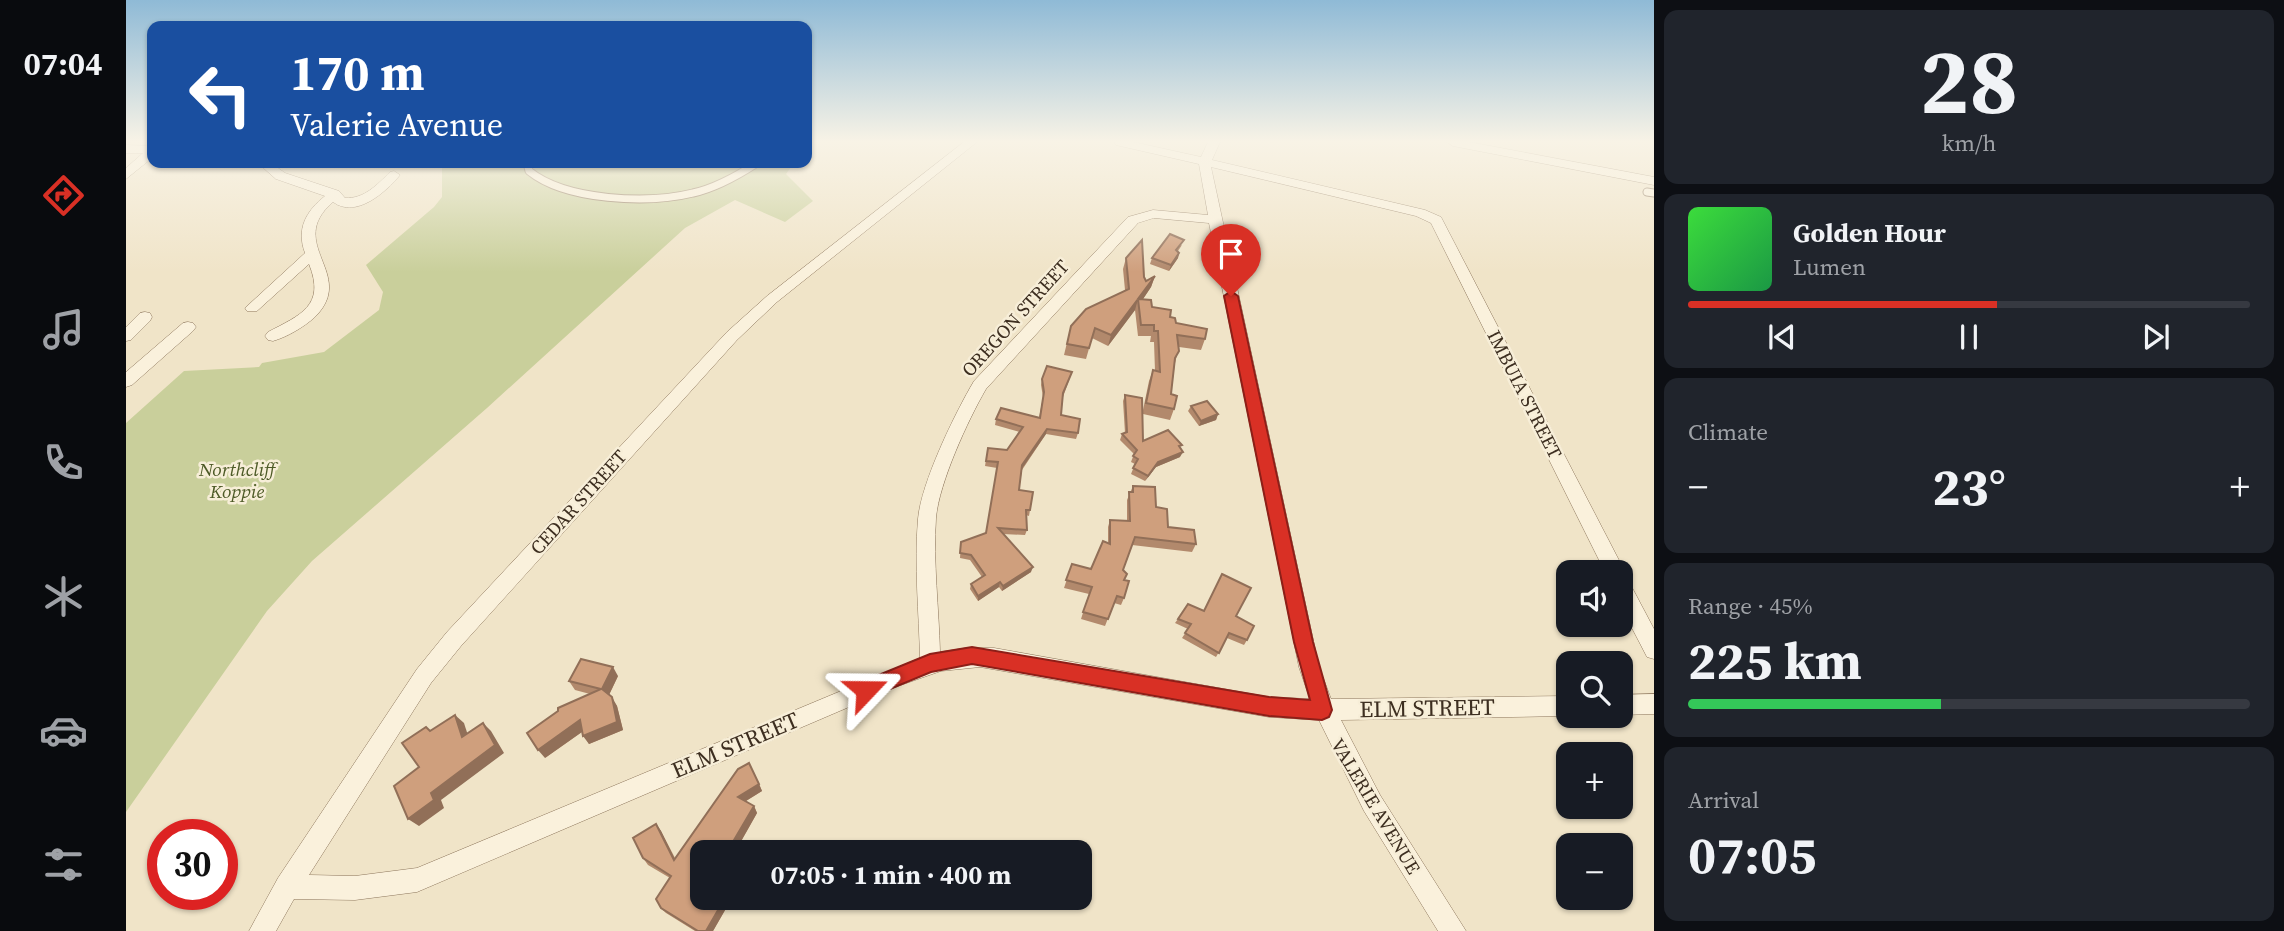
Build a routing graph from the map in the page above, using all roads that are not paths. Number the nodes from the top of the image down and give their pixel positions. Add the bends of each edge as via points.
1 (310, 185) edge
2 (384, 185) edge
3 (551, 185) edge
4 (713, 185) edge
5 (916, 185) edge
6 (1209, 185) edge
7 (1301, 185) edge
8 (334, 194) junction
9 (1216, 220) junction
10 (313, 253) junction
11 (252, 308) dead end
12 (145, 317) dead end
13 (188, 327) dead end
14 (273, 336) dead end
15 (126, 337) edge
16 (126, 381) edge
17 (1609, 560) edge
18 (1633, 609) edge
19 (1654, 650) edge
20 (930, 663) junction
21 (1654, 704) edge
22 (1633, 705) edge
23 (1556, 706) edge
24 (1322, 710) junction
25 (287, 887) junction
26 (262, 931) edge
27 (1453, 931) edge

1 - 8 street
2 - 8 street via 360,203 341,202
3 - 4 lane via 593,194 657,198
5 - 25 street, CEDAR STREET via 732,335 438,657
6 - 9 street, VALERIE AVENUE
7 - 17 street, IMBUIA STREET via 1434,218
8 - 10 street via 313,215 308,239
9 - 20 street, OREGON STREET via 1153,214 1133,220 980,385 948,450 927,518
9 - 24 street, VALERIE AVENUE via 1266,471
10 - 11 street
10 - 14 street via 321,274 319,308
12 - 15 street
13 - 16 street
18 - 19 street
20 - 24 street, ELM STREET via 972,655 1269,707
20 - 25 street, ELM STREET via 417,880 355,888
21 - 22 street
23 - 24 street, ELM STREET
24 - 27 street, VALERIE AVENUE via 1352,769
25 - 26 street, CEDAR STREET

